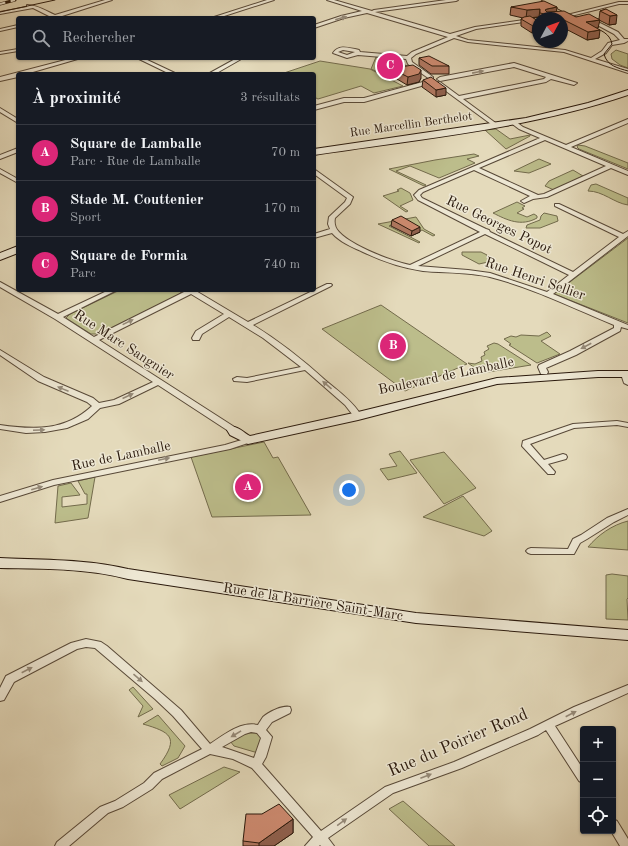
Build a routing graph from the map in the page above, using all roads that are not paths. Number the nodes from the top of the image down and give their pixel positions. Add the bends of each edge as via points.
1 (110, 0) edge
2 (272, 0) edge
3 (329, 0) edge
4 (456, 0) edge
5 (617, 1) edge
6 (628, 3) edge
7 (371, 11) junction
8 (0, 13) edge
9 (579, 13) junction
10 (568, 15) edge
11 (50, 16) edge
12 (60, 16) edge
13 (220, 16) edge
14 (532, 20) edge
15 (16, 26) edge
16 (316, 26) edge
17 (0, 30) edge
18 (451, 37) junction
19 (626, 41) edge
20 (16, 50) edge
21 (0, 52) edge
22 (358, 53) dead end
23 (408, 58) junction
24 (592, 59) junction
25 (72, 60) edge
26 (143, 60) edge
27 (237, 60) edge
28 (628, 71) edge
29 (26, 72) edge
30 (170, 72) edge
31 (215, 72) edge
32 (16, 75) edge
33 (550, 77) junction
34 (0, 79) edge
35 (431, 80) junction
36 (438, 81) junction
37 (574, 83) dead end
38 (628, 92) edge
39 (459, 98) junction
40 (316, 107) edge
41 (0, 110) edge
42 (16, 120) edge
43 (512, 122) junction
44 (628, 122) edge
45 (495, 125) junction
46 (545, 138) junction
47 (566, 148) junction
48 (16, 151) edge
49 (316, 152) edge
50 (0, 157) edge
51 (611, 166) junction
52 (474, 168) junction
53 (0, 171) edge
54 (316, 172) edge
55 (628, 173) edge
56 (16, 180) edge
57 (539, 197) junction
58 (524, 201) dead end
59 (557, 205) dead end
60 (334, 230) junction
61 (487, 231) junction
62 (626, 234) edge
63 (316, 235) edge
64 (16, 250) edge
65 (0, 257) edge
66 (410, 267) junction
67 (573, 274) junction
68 (0, 284) edge
69 (329, 285) dead end
70 (110, 292) edge
71 (187, 292) edge
72 (194, 292) edge
73 (315, 292) edge
74 (316, 292) edge
75 (547, 295) junction
76 (229, 314) junction
77 (58, 317) junction
78 (618, 325) junction
79 (248, 326) junction
80 (628, 327) edge
81 (196, 338) dead end
82 (93, 340) junction
83 (0, 352) edge
84 (306, 368) junction
85 (545, 374) junction
86 (627, 375) edge
87 (237, 379) dead end
88 (159, 382) junction
89 (97, 406) junction
90 (356, 414) junction
91 (628, 419) edge
92 (628, 425) edge
93 (0, 427) edge
94 (628, 429) edge
95 (233, 430) junction
96 (248, 440) junction
97 (563, 457) dead end
98 (543, 463) junction
99 (551, 472) dead end
100 (0, 499) edge
101 (628, 512) edge
102 (531, 551) dead end
103 (0, 563) edge
104 (628, 635) edge
105 (628, 689) edge
106 (0, 697) edge
107 (286, 710) dead end
108 (548, 724) junction
109 (260, 730) junction
110 (209, 750) junction
111 (256, 765) junction
112 (580, 773) edge
113 (616, 830) edge
114 (325, 841) edge
115 (624, 845) edge
116 (61, 846) edge
117 (311, 846) edge

1 - 12 street
2 - 13 street
3 - 7 street
4 - 7 street
5 - 6 street
5 - 9 street
16 -> 7 street
7 - 18 street
8 - 11 street via 31,6
9 - 10 street
9 - 19 street
14 - 18 street via 475,28
15 - 17 street
18 - 23 street
18 - 24 street via 477,43 556,50
19 - 24 street via 610,44 604,52
20 - 21 street
22 - 23 street
23 - 35 street via 410,63
24 - 28 street
25 - 29 street
26 - 30 street
27 - 31 street
32 - 34 street
36 -> 33 street via 514,65
33 - 37 street
33 - 39 street via 546,80
35 - 36 street
35 - 40 street via 364,100 344,100
36 - 39 street
38 - 43 main road, Rue Marcellin Berthelot via 590,105
39 - 45 street
41 - 42 street
43 - 45 main road, Rue Marcellin Berthelot
43 - 46 street
44 - 47 street
45 - 49 main road, Rue Marcellin Berthelot
46 - 47 street
46 - 52 street
47 - 51 street
48 - 50 street
51 - 55 street
51 - 57 street
52 - 57 street
52 - 61 street, Rue Georges Popot via 420,190 417,195 424,201
53 - 56 street
54 - 60 street via 350,197 348,203 332,217
57 - 58 street
59 - 62 street
60 - 63 street
60 - 66 street, Rue Henri Sellier via 367,251
61 - 66 street
61 - 67 street, Rue Georges Popot
62 - 67 street
64 - 65 main road
66 - 75 street, Rue Henri Sellier via 486,274
67 - 75 street
68 - 77 street, Rue Marc Sangnier
69 - 74 street
70 - 77 street
82 -> 71 street
72 - 76 street
73 - 79 street
75 - 78 street, Rue Henri Sellier
76 - 79 street
76 - 81 street
77 - 82 street, Rue Marc Sangnier
78 - 80 street, Rue Henri Sellier
78 -> 85 street via 616,329 573,353 542,367
79 - 84 street via 266,336
82 - 88 street, Rue Marc Sangnier
89 -> 83 street via 90,400 41,379
84 - 87 street via 247,380
90 -> 84 street
85 - 86 main road, Boulevard de Lamballe
85 - 90 main road, Boulevard de Lamballe via 497,381
89 -> 88 street via 116,402
88 - 95 street, Rue Marc Sangnier
93 -> 89 street via 26,431 52,429 80,420
90 - 95 main road, Boulevard de Lamballe via 260,432
90 - 96 main road, Boulevard de Lamballe
91 - 92 street
92 - 94 street
92 - 98 street via 573,426 526,443
95 - 96 main road
100 -> 96 street, Rue de Lamballe via 53,484 227,447
97 - 98 street
98 - 99 street
101 - 102 street via 604,523 586,538 576,541 571,552
103 - 104 main road, Rue de la Barrière Saint-Marc via 115,570 270,597 416,618
108 -> 105 street, Rue du Poirier Rond
106 -> 110 street via 10,679 74,646 93,644 104,649 159,696
107 - 109 street via 268,719
108 - 112 street
114 -> 108 street, Rue du Poirier Rond via 390,790 458,765
109 -> 110 street via 242,730
109 - 111 street via 266,734 267,740
110 - 111 street via 216,750
110 - 116 street via 158,776 148,786 104,810
111 - 114 street
113 - 115 street
114 - 117 street, Rue du Poirier Rond

